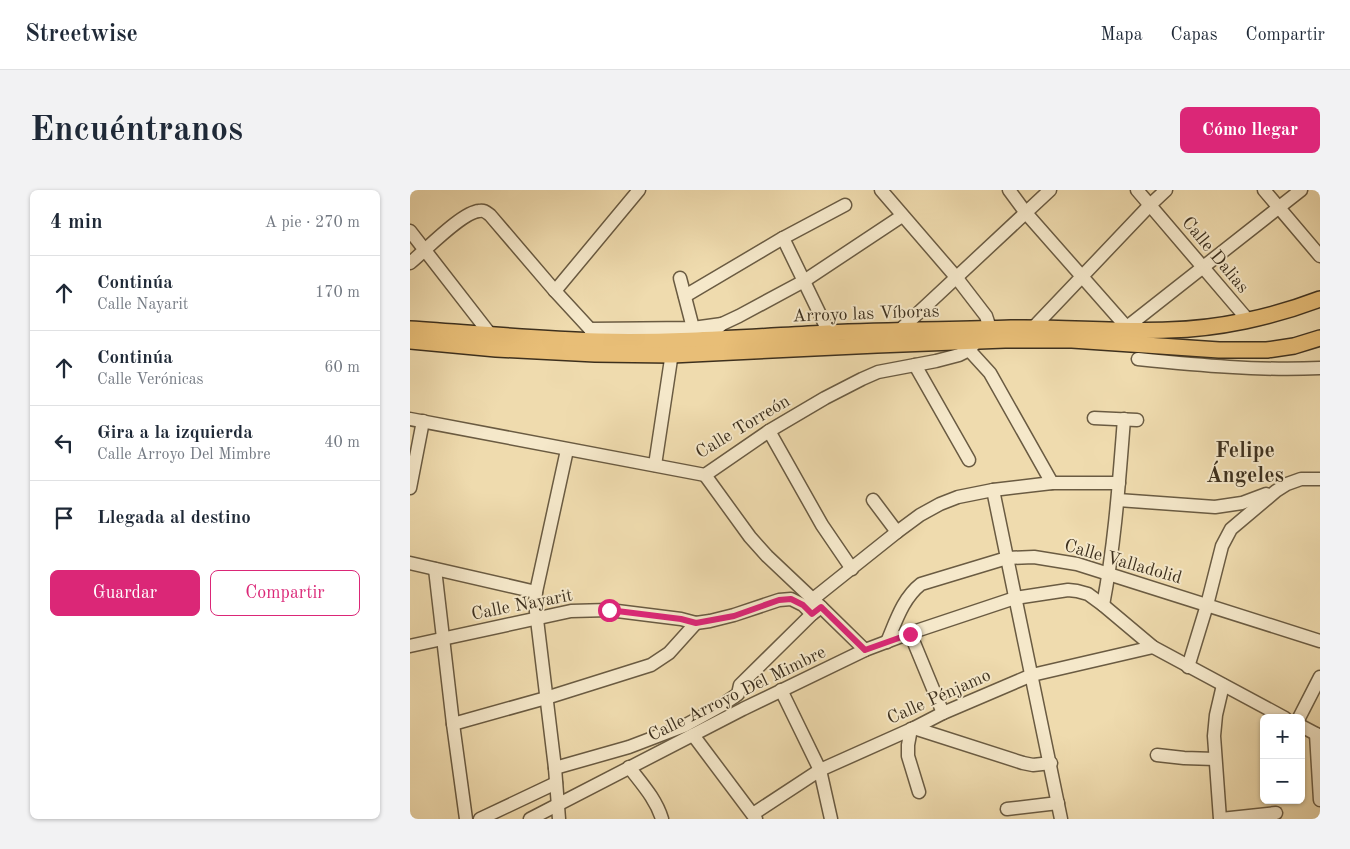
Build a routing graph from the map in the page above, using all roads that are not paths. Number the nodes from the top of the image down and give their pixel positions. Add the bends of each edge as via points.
1 (639, 190) edge
2 (881, 190) edge
3 (1009, 190) edge
4 (1050, 190) edge
5 (1137, 190) edge
6 (1166, 190) edge
7 (1264, 190) edge
8 (1301, 190) edge
9 (845, 205) dead end
10 (1150, 205) junction
11 (1279, 207) junction
12 (1026, 213) junction
13 (902, 216) junction
14 (410, 231) edge
15 (783, 238) junction
16 (425, 251) junction
17 (1320, 256) edge
18 (410, 264) edge
19 (1203, 268) junction
20 (1082, 276) junction
21 (956, 277) junction
22 (680, 278) dead end
23 (804, 280) junction
24 (555, 291) junction
25 (685, 296) junction
26 (1320, 299) edge
27 (1248, 320) junction
28 (722, 324) junction
29 (693, 328) junction
30 (1033, 328) junction
31 (410, 329) edge
32 (1129, 329) junction
33 (900, 330) junction
34 (828, 333) junction
35 (490, 334) junction
36 (595, 335) junction
37 (1320, 338) edge
38 (705, 340) junction
39 (978, 340) junction
40 (410, 341) edge
41 (673, 348) junction
42 (1138, 359) dead end
43 (915, 365) junction
44 (1320, 368) edge
45 (1094, 418) dead end
46 (410, 419) edge
47 (1124, 420) junction
48 (1137, 420) dead end
49 (423, 421) junction
50 (769, 431) junction
51 (567, 450) junction
52 (969, 460) dead end
53 (655, 465) junction
54 (705, 475) junction
55 (1320, 479) edge
56 (1052, 482) junction
57 (1119, 483) junction
58 (1287, 484) junction
59 (410, 488) edge
60 (993, 490) junction
61 (873, 500) dead end
62 (1118, 500) junction
63 (897, 532) junction
64 (1007, 558) junction
65 (410, 564) edge
66 (852, 569) junction
67 (436, 570) junction
68 (1109, 574) junction
69 (536, 592) junction
70 (1015, 598) junction
71 (1103, 604) junction
72 (1207, 605) junction
73 (816, 607) junction
74 (538, 617) junction
75 (696, 623) junction
76 (910, 634) junction
77 (443, 638) junction
78 (1320, 641) edge
79 (887, 642) junction
80 (410, 646) edge
81 (1153, 647) junction
82 (865, 650) junction
83 (1188, 667) junction
84 (1032, 675) junction
85 (1320, 677) edge
86 (1223, 685) junction
87 (781, 690) junction
88 (738, 694) junction
89 (546, 698) junction
90 (743, 709) junction
91 (943, 713) junction
92 (1277, 714) edge
93 (1301, 714) edge
94 (705, 721) junction
95 (453, 724) junction
96 (912, 728) junction
97 (1305, 728) edge
98 (693, 735) junction
99 (1318, 735) edge
100 (1157, 755) dead end
101 (1215, 759) junction
102 (1051, 764) junction
103 (629, 767) junction
104 (555, 768) junction
105 (820, 770) junction
106 (556, 783) junction
107 (919, 792) dead end
108 (1320, 800) edge
109 (1058, 803) junction
110 (557, 804) junction
111 (1006, 809) dead end
112 (1276, 812) dead end
113 (755, 816) edge
114 (466, 819) edge
115 (480, 819) edge
116 (530, 819) edge
117 (559, 819) edge
118 (662, 819) edge
119 (831, 819) edge
120 (1062, 819) edge
121 (1220, 819) edge

1 - 24 street
2 - 13 street
3 - 12 street
4 - 12 street
5 - 10 street, Calle Dalias
6 - 10 street
7 - 11 street
8 - 11 street
9 - 15 street
10 - 19 street, Calle Dalias
10 - 20 street
11 - 17 street
11 - 19 street
12 - 20 street
12 - 21 street
13 - 21 street
13 - 23 street
14 - 16 street
15 - 23 street
15 - 25 street
16 - 18 street
16 - 24 street via 455,223 478,210 484,211
16 - 35 street
19 - 27 street, Calle Dalias
19 - 32 street
20 - 30 street
20 - 32 street
21 - 33 street
21 - 39 street via 986,316 988,322
22 - 25 street
23 - 28 street
23 - 34 street
24 - 36 street
25 - 29 street
26 - 27 main road, Arroyo las Víboras via 1292,310
27 - 32 main road, Arroyo las Víboras via 1199,328
28 - 29 street
28 - 38 street
29 - 36 street
30 - 32 main road, Arroyo las Víboras
30 - 39 main road, Arroyo las Víboras
31 - 35 main road, Arroyo las Víboras
33 - 34 main road, Arroyo las Víboras
33 - 39 main road, Arroyo las Víboras via 941,331
34 - 38 main road, Arroyo las Víboras
35 - 36 main road, Arroyo las Víboras
36 - 41 main road, Arroyo las Víboras
37 - 39 main road, Arroyo las Víboras via 1267,350 1072,340
38 - 41 main road, Arroyo las Víboras
39 - 41 main road, Arroyo las Víboras
39 - 43 street, Calle Torreón via 960,355
39 - 56 street via 990,373
40 - 41 main road, Arroyo las Víboras via 595,354
41 - 53 street
42 - 44 street via 1223,366
43 - 50 street, Calle Torreón via 878,372 862,379
43 - 52 street
45 - 47 street
46 - 49 street, Calle Torreón
47 - 48 street
47 - 57 street
49 - 51 street, Calle Torreón
49 - 59 street
50 - 54 street, Calle Torreón
50 - 66 street via 822,526
51 - 53 street, Calle Torreón
51 - 69 street
53 - 54 street, Calle Torreón
54 - 73 street via 750,537
55 - 58 street via 1301,479
56 - 57 street
56 - 60 street
57 - 62 street
58 - 62 street via 1231,506
58 - 72 street via 1227,535
60 - 63 street via 940,504
60 - 64 street
61 - 63 street
62 - 68 street
63 - 66 street
64 - 68 street, Calle Valladolid via 1034,557
64 - 70 street
64 - 79 street, Calle Valladolid via 921,584 906,601
65 - 67 street
66 - 73 street
67 - 69 street
67 - 77 street
68 - 71 street
68 - 72 street, Calle Valladolid
69 - 74 street
70 - 71 street, Calle Arroyo Del Mimbre via 1068,590 1088,594
70 - 76 street, Calle Arroyo Del Mimbre
70 - 84 street
71 - 81 street, Calle Arroyo Del Mimbre
72 - 78 street, Calle Valladolid
72 - 83 street
73 - 75 street, Calle Nayarit via 791,599 779,600 734,616
73 - 82 street
73 - 88 street via 740,685
74 - 75 street, Calle Nayarit via 571,611 609,610
74 - 77 street, Calle Nayarit
74 - 89 street
75 - 89 street via 668,653 651,664
76 - 79 street, Calle Arroyo Del Mimbre
76 - 91 street
77 - 80 street, Calle Nayarit
77 - 95 street
79 - 82 street, Calle Arroyo Del Mimbre
81 - 83 street, Calle Arroyo Del Mimbre
81 - 84 street, Calle Pénjamo
82 - 87 street, Calle Arroyo Del Mimbre
83 - 86 street, Calle Arroyo Del Mimbre
84 - 91 street, Calle Pénjamo
84 - 102 street
85 - 93 street
86 - 92 street, Calle Arroyo Del Mimbre
86 - 101 street via 1216,715
87 - 90 street, Calle Arroyo Del Mimbre
87 - 105 street
88 - 90 street
88 - 94 street
89 - 95 street
89 - 104 street
90 - 94 street, Calle Arroyo Del Mimbre
91 - 96 street, Calle Pénjamo
94 - 98 street, Calle Arroyo Del Mimbre
94 - 104 street
95 - 114 street
96 - 102 street via 1023,763
96 - 105 street, Calle Pénjamo
96 - 107 street via 908,756
97 - 99 street
98 - 103 street, Calle Arroyo Del Mimbre
98 - 113 street
99 - 108 street
100 - 101 street
101 - 121 street
102 - 109 street
103 - 110 street, Calle Arroyo Del Mimbre
103 - 118 street via 654,801
104 - 106 street
105 - 113 street, Calle Pénjamo
105 - 119 street
106 - 110 street
106 - 115 street
109 - 111 street
109 - 120 street
110 - 116 street, Calle Arroyo Del Mimbre
110 - 117 street
112 - 121 street

